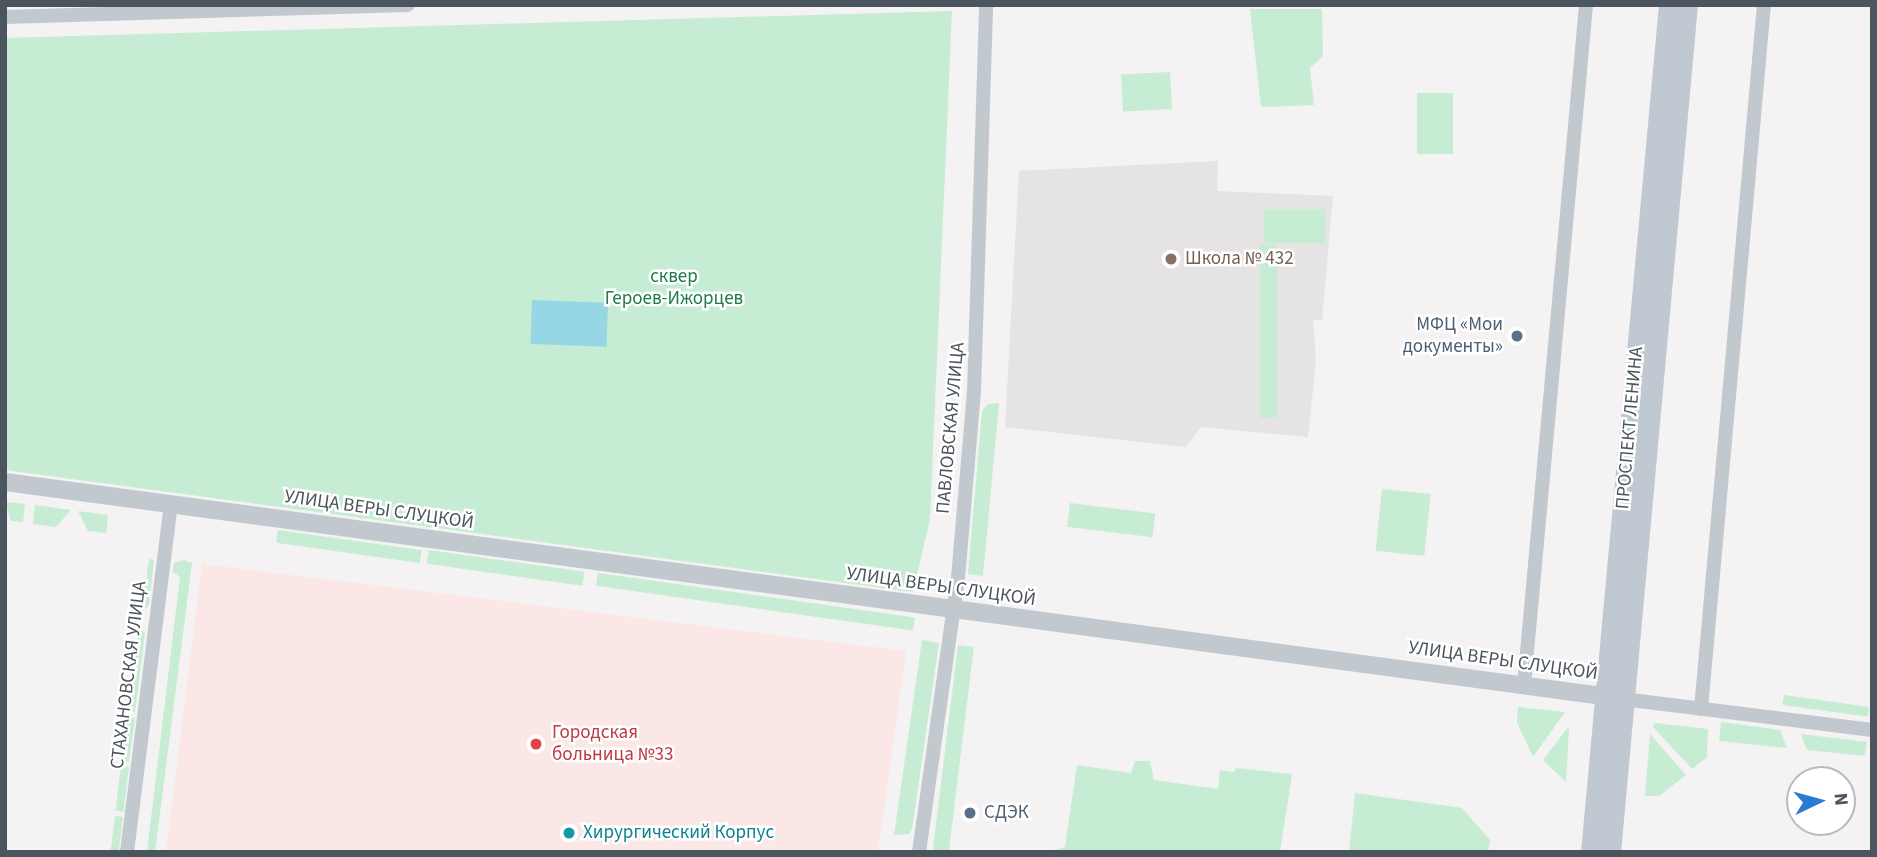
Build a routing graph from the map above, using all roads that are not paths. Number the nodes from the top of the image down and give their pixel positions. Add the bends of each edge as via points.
1 (408, 5) edge
2 (986, 5) edge
3 (1586, 5) edge
4 (1669, 5) edge
5 (1687, 5) edge
6 (1764, 5) edge
7 (5, 18) edge
8 (5, 481) edge
9 (171, 503) junction
10 (954, 610) junction
11 (1524, 685) junction
12 (1614, 698) junction
13 (1701, 709) junction
14 (1872, 730) edge
15 (127, 852) edge
16 (919, 852) edge
17 (1591, 852) edge
18 (1610, 852) edge

1 - 7 street
2 - 10 street, ПАВЛОВСКАЯ УЛИЦА via 979,321
3 - 11 street
4 - 12 main road, ПРОСПЕКТ ЛЕНИНА
5 - 12 main road, ПРОСПЕКТ ЛЕНИНА
6 - 13 street
8 - 9 street, УЛИЦА ВЕРЫ СЛУЦКОЙ
9 - 10 street, УЛИЦА ВЕРЫ СЛУЦКОЙ
9 - 15 street, СТАХАНОВСКАЯ УЛИЦА
10 - 11 street, УЛИЦА ВЕРЫ СЛУЦКОЙ
10 - 16 street, ПАВЛОВСКАЯ УЛИЦА
11 - 12 street, УЛИЦА ВЕРЫ СЛУЦКОЙ
12 - 13 street, УЛИЦА ВЕРЫ СЛУЦКОЙ
12 - 17 main road, ПРОСПЕКТ ЛЕНИНА
12 - 18 main road, ПРОСПЕКТ ЛЕНИНА
13 - 14 street, УЛИЦА ВЕРЫ СЛУЦКОЙ

